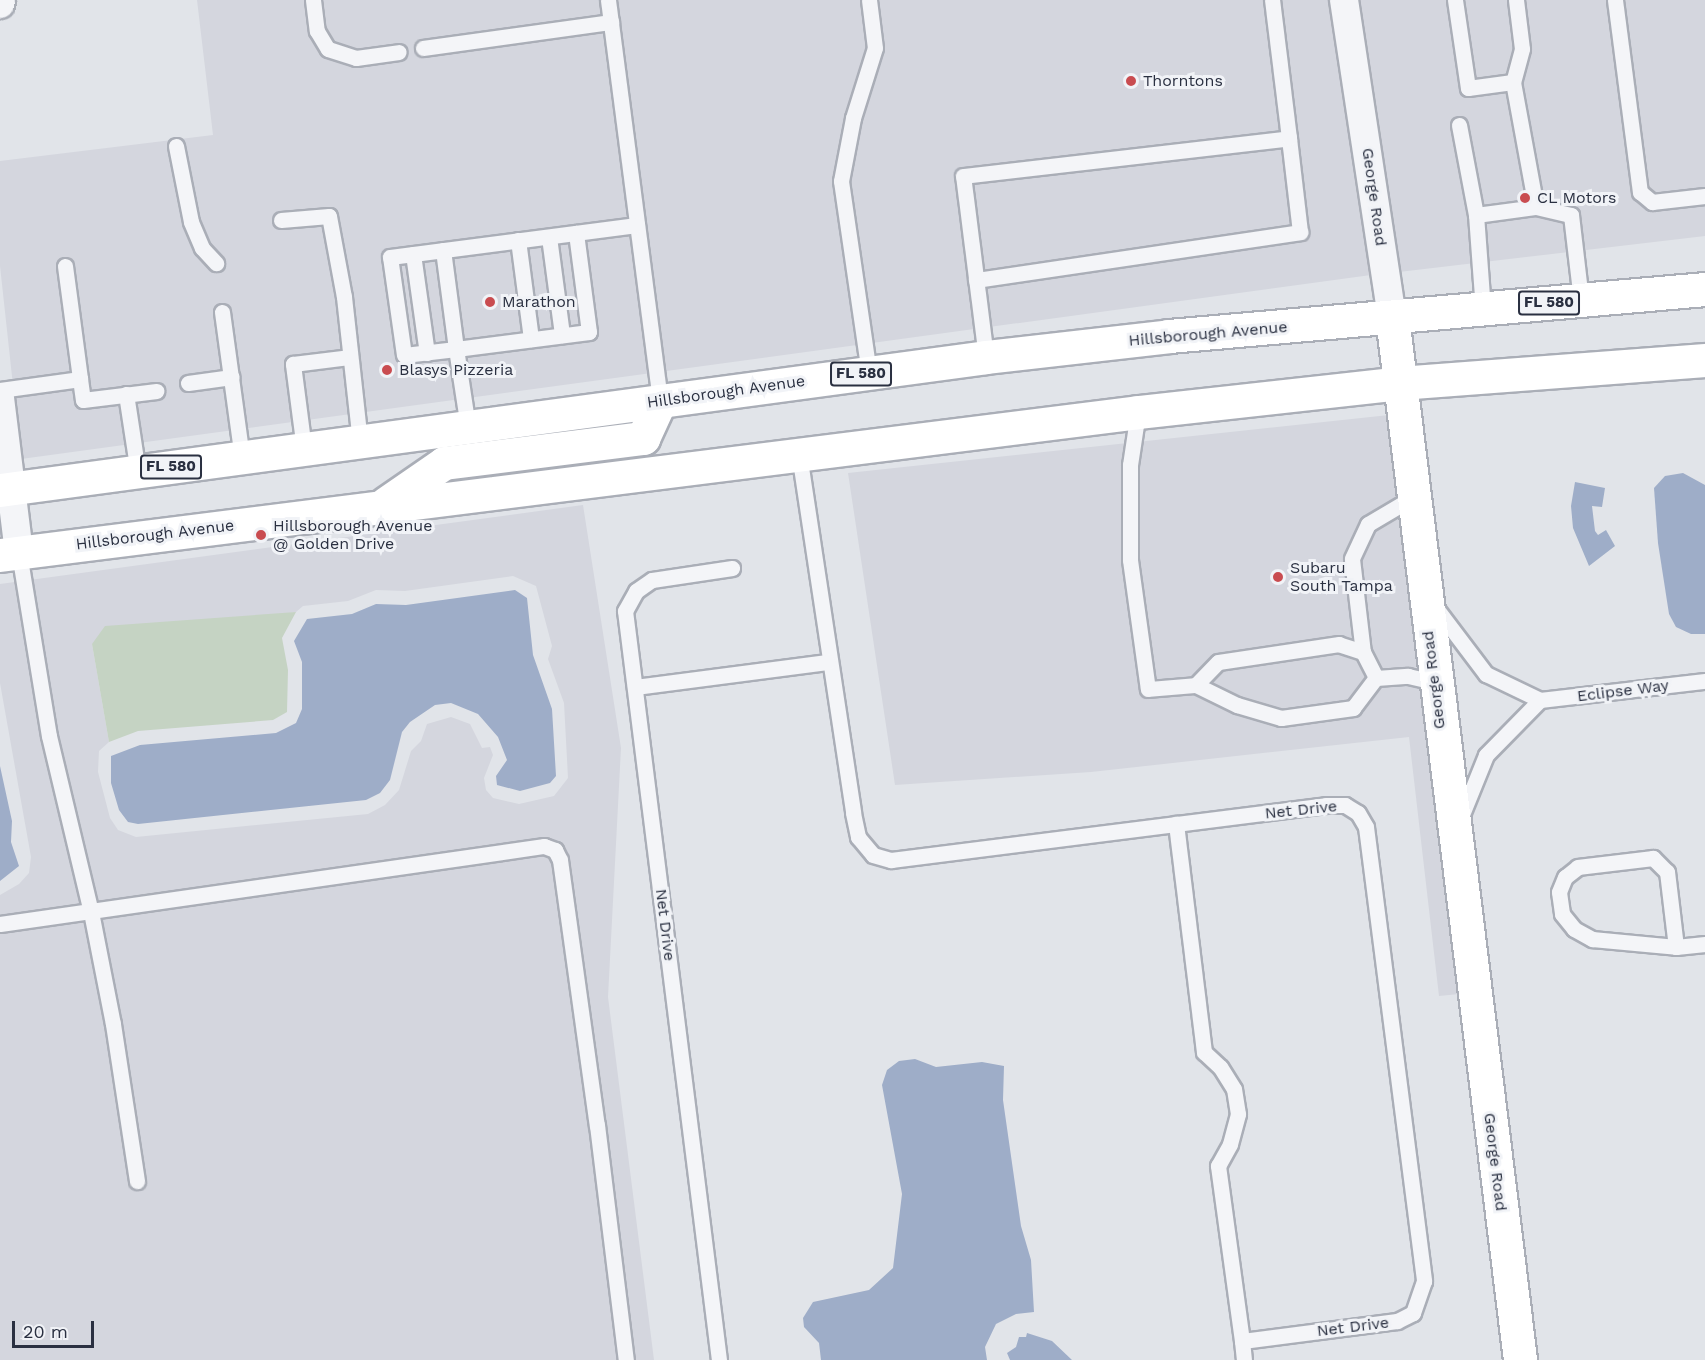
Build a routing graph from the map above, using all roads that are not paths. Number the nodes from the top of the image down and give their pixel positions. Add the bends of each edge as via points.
1 (313, 0) edge
2 (608, 0) edge
3 (869, 0) edge
4 (1272, 0) edge
5 (1344, 0) edge
6 (1455, 0) edge
7 (1516, 0) edge
8 (1615, 0) edge
9 (611, 22) junction
10 (423, 48) dead end
11 (399, 52) dead end
12 (1513, 82) junction
13 (1459, 125) dead end
14 (1289, 138) junction
15 (176, 146) dead end
16 (1705, 196) edge
17 (1536, 207) junction
18 (1476, 215) junction
19 (282, 220) dead end
20 (637, 225) junction
21 (576, 233) junction
22 (549, 237) junction
23 (518, 240) junction
24 (443, 250) junction
25 (413, 254) junction
26 (216, 263) dead end
27 (65, 266) dead end
28 (976, 280) junction
29 (1705, 289) edge
30 (1581, 300) junction
31 (1483, 310) junction
32 (222, 312) dead end
33 (1392, 317) junction
34 (562, 335) junction
35 (531, 339) junction
36 (456, 349) junction
37 (427, 353) junction
38 (349, 357) junction
39 (986, 357) junction
40 (1705, 360) edge
41 (869, 373) junction
42 (232, 377) junction
43 (80, 379) junction
44 (188, 382) dead end
45 (1399, 383) junction
46 (0, 390) edge
47 (156, 391) dead end
48 (126, 394) junction
49 (0, 398) edge
50 (660, 401) junction
51 (1138, 412) junction
52 (468, 427) junction
53 (360, 442) junction
54 (304, 449) junction
55 (799, 454) junction
56 (242, 458) junction
57 (138, 472) junction
58 (5, 490) edge
59 (1412, 498) junction
60 (382, 506) junction
61 (9, 554) edge
62 (732, 568) dead end
63 (1423, 588) junction
64 (1363, 652) junction
65 (827, 662) junction
66 (1376, 678) junction
67 (1705, 681) edge
68 (1435, 682) junction
69 (1196, 685) junction
70 (635, 687) junction
71 (1540, 700) junction
72 (1176, 824) junction
73 (1454, 835) junction
74 (91, 912) junction
75 (0, 924) edge
76 (1705, 944) edge
77 (1676, 947) junction
78 (137, 1181) dead end
79 (1242, 1341) junction
80 (626, 1360) edge
81 (719, 1360) edge
82 (1244, 1360) edge
83 (1520, 1360) edge

1 - 11 lane via 317,31 328,49 356,58
2 - 9 lane
3 - 41 lane via 875,48 852,118 841,181
4 - 14 lane
5 - 33 street, George Road
6 - 12 lane via 1468,88
7 - 12 lane via 1522,49
8 - 16 lane via 1640,192 1652,202
9 - 10 lane
9 - 20 lane
12 - 17 lane
13 - 18 lane
14 - 28 lane via 1300,232
14 - 28 lane via 963,176
15 - 26 lane via 191,222 202,248
17 - 18 lane
17 - 30 lane via 1571,215
18 - 31 lane
19 - 38 lane via 329,216 344,297
20 - 21 lane
20 - 50 lane
21 - 22 lane
21 - 34 lane via 589,332
22 - 23 lane
22 - 34 lane
23 - 24 lane
23 - 35 lane
24 - 25 lane
24 - 36 lane
25 - 37 lane
25 - 37 lane via 390,257 404,355
27 - 43 lane
28 - 39 lane
29 - 30 main road, Hillsborough Avenue / FL 580
30 - 31 main road, Hillsborough Avenue / FL 580
31 - 33 main road, Hillsborough Avenue / FL 580
32 - 42 lane
33 - 39 main road, Hillsborough Avenue / FL 580
33 - 45 main road, George Road
34 - 35 lane
35 - 36 lane
36 - 37 lane
36 - 52 lane
38 - 53 lane
38 - 54 lane via 293,364
39 - 41 main road, Hillsborough Avenue / FL 580
40 - 45 main road, Hillsborough Avenue
41 - 50 main road, Hillsborough Avenue / FL 580
42 - 44 lane
42 - 56 lane
43 - 46 lane
43 - 48 lane via 82,400
45 - 51 main road, Hillsborough Avenue
45 - 59 main road, George Road
47 - 48 lane
48 - 57 lane
49 - 58 street
50 - 52 main road, Hillsborough Avenue / FL 580
50 - 60 main road via 643,438 444,463
51 - 55 main road, Hillsborough Avenue
51 - 69 lane via 1130,465 1130,560 1148,689
52 - 53 main road, Hillsborough Avenue / FL 580
53 - 54 main road, Hillsborough Avenue / FL 580
54 - 56 main road, Hillsborough Avenue / FL 580
55 - 60 main road, Hillsborough Avenue
55 - 65 lane, Net Drive
56 - 57 main road, Hillsborough Avenue / FL 580
57 - 58 main road, Hillsborough Avenue / FL 580
58 - 61 street
59 - 63 main road, George Road
59 - 64 lane via 1368,524 1352,559
60 - 61 main road, Hillsborough Avenue
61 - 74 lane
62 - 70 lane, Net Drive via 652,580 636,591 625,611
63 - 68 main road, George Road
63 - 71 lane via 1463,648 1486,674
64 - 66 lane
64 - 69 lane via 1339,644 1218,662
65 - 70 lane
65 - 72 lane, Net Drive via 858,837 873,855 891,860
66 - 68 lane via 1408,676
66 - 69 lane via 1353,708 1281,718 1237,705
67 - 71 lane, Eclipse Way
68 - 73 main road, George Road
70 - 81 lane, Net Drive
71 - 73 lane via 1486,754
72 - 79 lane via 1204,1052 1234,1089 1238,1114 1218,1166
72 - 79 lane, Net Drive via 1345,805 1358,813 1368,838 1424,1281 1420,1300 1413,1312 1397,1321
73 - 83 main road, George Road
74 - 75 lane
74 - 78 lane
74 - 80 lane via 533,848 555,849 562,870
76 - 77 lane
77 - 77 lane via 1667,872 1653,858 1578,867 1565,877 1559,892 1562,914 1574,929 1592,939
79 - 82 lane

